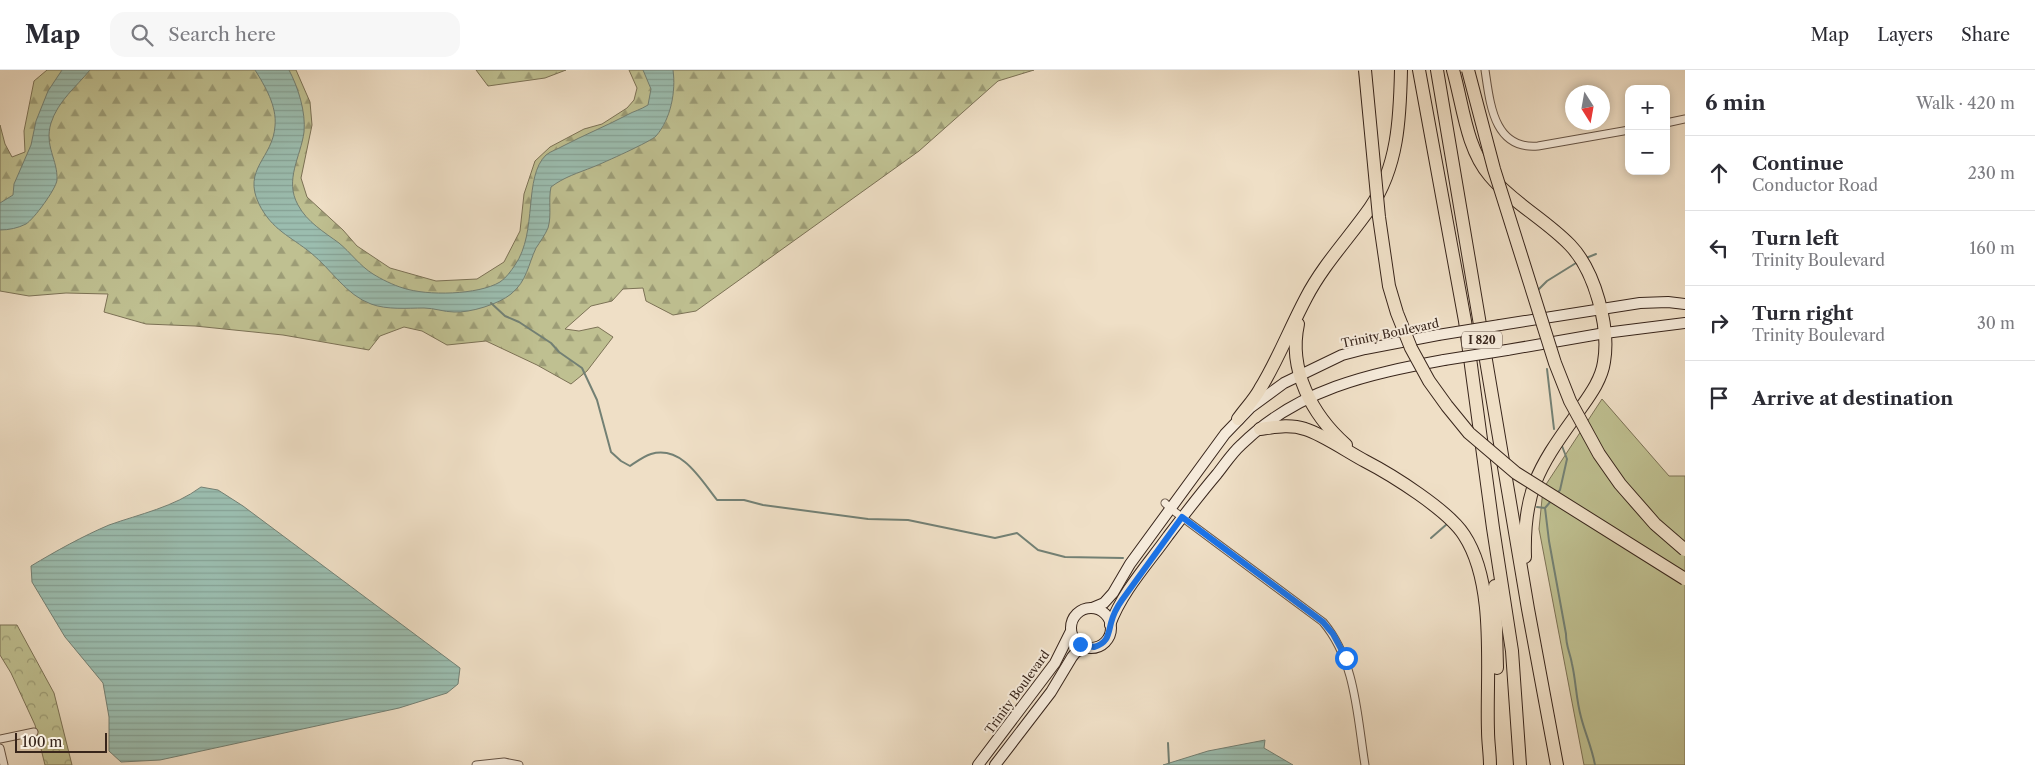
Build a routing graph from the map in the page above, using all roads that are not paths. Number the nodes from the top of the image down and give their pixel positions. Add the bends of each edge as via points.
1 (1366, 70) edge
2 (1401, 70) edge
3 (1419, 70) edge
4 (1437, 70) edge
5 (1453, 70) edge
6 (1468, 70) edge
7 (1485, 70) edge
8 (1685, 119) edge
9 (1670, 121) edge
10 (1625, 131) edge
11 (1306, 297) junction
12 (1685, 304) edge
13 (1601, 310) junction
14 (1685, 323) edge
15 (1605, 333) junction
16 (1299, 375) junction
17 (1308, 398) junction
18 (1238, 419) junction
19 (1260, 429) junction
20 (1363, 460) junction
21 (1168, 506) junction
22 (1182, 517) junction
23 (1493, 528) junction
24 (1685, 550) edge
25 (1685, 579) edge
26 (1092, 608) junction
27 (1528, 609) junction
28 (1110, 625) junction
29 (1071, 631) junction
30 (1087, 647) junction
31 (34, 732) dead end
32 (0, 739) edge
33 (0, 748) edge
34 (1490, 763) edge
35 (4, 765) edge
36 (476, 765) edge
37 (518, 765) edge
38 (978, 765) edge
39 (995, 765) edge
40 (1365, 765) edge
41 (1520, 765) edge
42 (1557, 765) edge

1 - 25 highway, bridge via 1379,217 1389,286 1411,348 1429,381 1469,433 1516,473
2 - 11 highway via 1397,137 1387,176 1371,207
3 - 23 highway, I 820 via 1465,321
4 - 27 highway, I 820
5 - 13 highway via 1472,145 1481,163 1512,197 1571,245 1593,283
6 - 24 highway, bridge via 1494,169 1570,401 1599,454 1620,484 1655,524
7 - 10 street via 1490,103 1498,125 1514,142 1531,147
8 - 9 street
11 - 16 highway via 1296,330
11 - 18 highway via 1260,390
12 - 13 main road, Trinity Boulevard via 1640,303
13 - 15 highway
13 - 16 main road, Trinity Boulevard, bridge via 1438,335 1349,353
14 - 15 main road, Trinity Boulevard
15 - 17 main road, Trinity Boulevard, bridge via 1383,372 1344,382
15 - 27 highway via 1604,362 1593,390 1542,465 1530,494 1525,542
16 - 17 highway
16 - 18 main road, Trinity Boulevard
17 - 19 main road, Trinity Boulevard
17 - 20 highway via 1337,437
18 - 21 main road, Trinity Boulevard
19 - 20 highway via 1282,426 1306,429
19 - 22 main road, Trinity Boulevard via 1241,445
20 - 34 highway via 1446,514 1464,534 1476,555 1486,609
21 - 22 street
21 - 26 main road, Trinity Boulevard via 1113,593 1104,603
22 - 28 main road, Trinity Boulevard via 1122,600
22 - 40 street via 1323,622 1333,634 1346,658 1350,674
23 - 34 highway via 1497,663
23 - 41 highway, I 820 via 1512,650
26 - 28 main road via 1104,613
26 - 29 main road, Trinity Boulevard via 1076,615
27 - 42 highway, I 820
28 - 30 main road, Trinity Boulevard via 1110,634 1105,641 1098,646
29 - 30 main road via 1077,642
29 - 38 main road, Trinity Boulevard via 1055,663
30 - 39 main road, Trinity Boulevard via 1072,657 1051,692
31 - 32 street
33 - 35 street
36 - 37 street via 504,762

